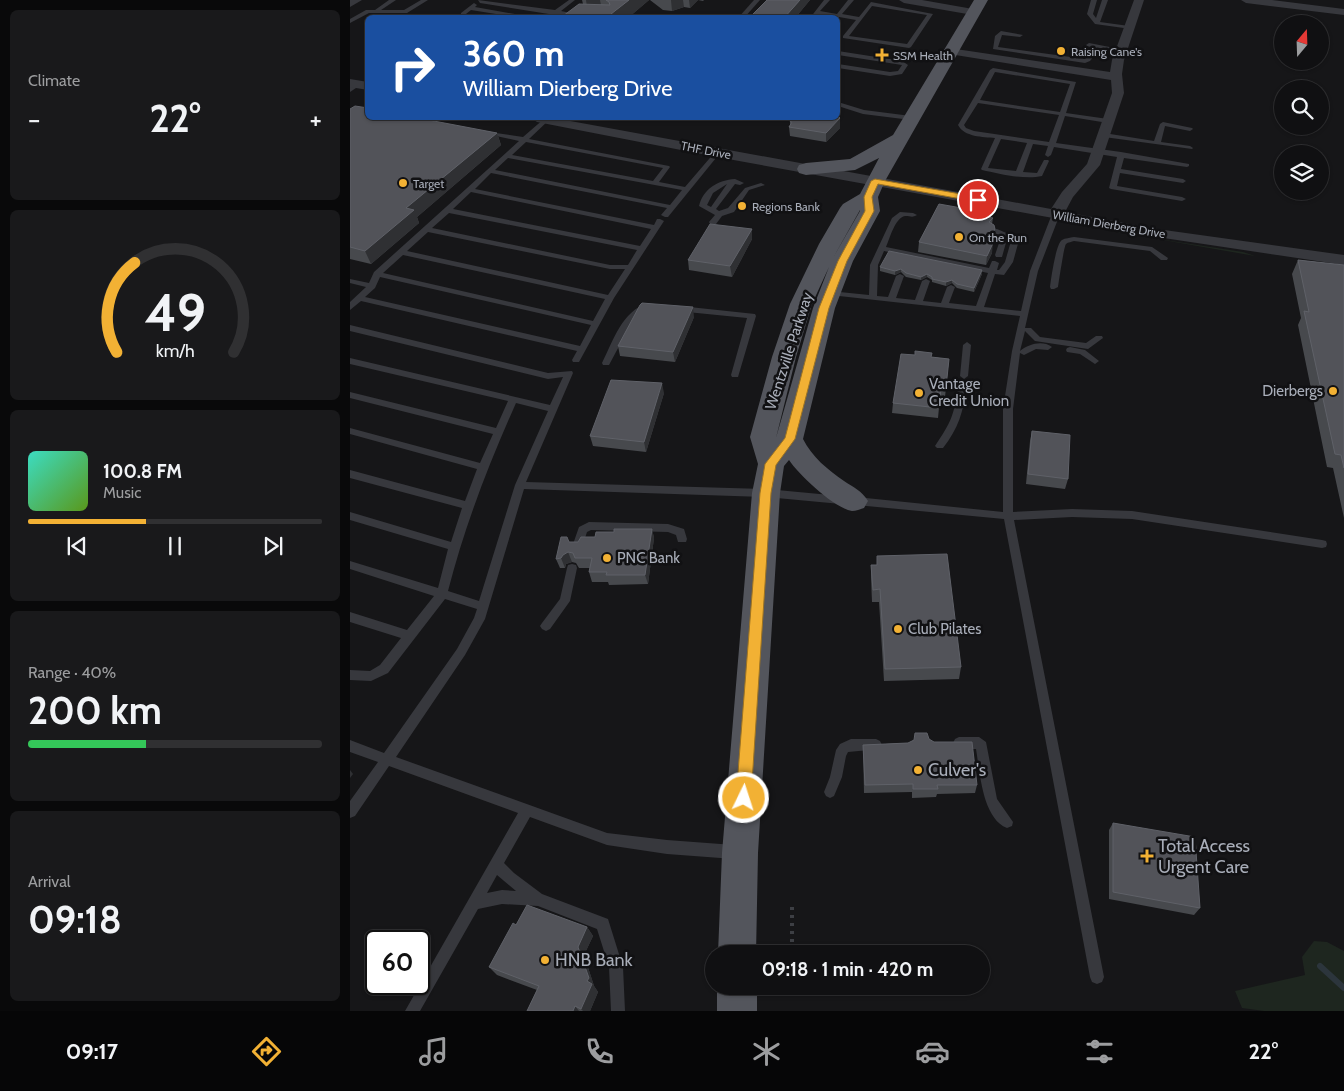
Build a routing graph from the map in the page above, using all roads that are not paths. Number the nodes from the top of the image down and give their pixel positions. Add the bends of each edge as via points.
1 (355, 0) edge
2 (393, 0) edge
3 (425, 0) edge
4 (481, 0) edge
5 (572, 0) edge
6 (757, 0) edge
7 (827, 0) edge
8 (851, 0) edge
9 (904, 0) edge
10 (928, 0) edge
11 (1094, 0) edge
12 (1105, 0) edge
13 (1139, 0) edge
14 (1246, 0) edge
15 (350, 3) edge
16 (977, 6) edge
17 (470, 8) junction
18 (376, 10) junction
19 (557, 12) junction
20 (816, 12) junction
21 (1344, 12) edge
22 (464, 15) edge
23 (516, 15) edge
24 (554, 15) edge
25 (576, 15) edge
26 (743, 15) edge
27 (814, 15) edge
28 (829, 15) edge
29 (839, 15) edge
30 (840, 17) edge
31 (860, 19) junction
32 (350, 21) edge
33 (1097, 23) junction
34 (1129, 28) junction
35 (1020, 35) dead end
36 (1088, 45) dead end
37 (1099, 46) junction
38 (1122, 50) junction
39 (950, 51) junction
40 (840, 53) edge
41 (840, 66) edge
42 (1117, 77) junction
43 (976, 101) junction
44 (840, 105) edge
45 (1061, 114) junction
46 (911, 118) junction
47 (540, 120) edge
48 (552, 120) edge
49 (1108, 121) junction
50 (1190, 128) dead end
51 (478, 131) edge
52 (1104, 134) junction
53 (999, 137) junction
54 (900, 138) junction
55 (524, 140) junction
56 (1031, 142) junction
57 (1157, 142) junction
58 (1050, 145) junction
59 (1190, 148) dead end
60 (1098, 152) junction
61 (717, 153) junction
62 (1121, 154) junction
63 (507, 156) junction
64 (1187, 165) dead end
65 (806, 169) junction
66 (1117, 170) junction
67 (490, 171) junction
68 (1018, 175) junction
69 (1183, 180) dead end
70 (655, 184) junction
71 (761, 185) junction
72 (686, 189) junction
73 (872, 189) junction
74 (470, 190) junction
75 (1182, 199) dead end
76 (672, 207) junction
77 (447, 210) junction
78 (719, 214) junction
79 (1056, 214) junction
80 (913, 215) dead end
81 (660, 221) junction
82 (713, 222) edge
83 (426, 229) junction
84 (994, 231) edge
85 (1004, 235) junction
86 (641, 248) junction
87 (882, 248) junction
88 (401, 252) junction
89 (999, 255) dead end
90 (1164, 258) dead end
91 (1344, 260) edge
92 (629, 267) junction
93 (993, 267) junction
94 (377, 274) junction
95 (900, 276) edge
96 (350, 281) edge
97 (926, 281) edge
98 (372, 286) junction
99 (951, 287) edge
100 (1054, 288) dead end
101 (830, 293) junction
102 (359, 298) junction
103 (610, 298) junction
104 (873, 298) junction
105 (892, 300) junction
106 (918, 303) junction
107 (944, 306) junction
108 (350, 307) edge
109 (656, 307) edge
110 (674, 308) edge
111 (979, 310) junction
112 (1023, 314) junction
113 (596, 324) junction
114 (350, 328) edge
115 (1028, 330) dead end
116 (1098, 338) dead end
117 (967, 345) dead end
118 (582, 348) junction
119 (1024, 352) dead end
120 (576, 360) dead end
121 (350, 361) edge
122 (1095, 361) dead end
123 (606, 363) dead end
124 (735, 375) dead end
125 (964, 376) dead end
126 (962, 387) dead end
127 (350, 395) edge
128 (513, 401) junction
129 (553, 409) junction
130 (350, 431) edge
131 (499, 432) junction
132 (790, 439) junction
133 (940, 446) dead end
134 (483, 467) junction
135 (350, 474) edge
136 (768, 478) junction
137 (520, 485) junction
138 (854, 501) junction
139 (468, 506) junction
140 (350, 516) edge
141 (1008, 516) junction
142 (682, 538) dead end
143 (1322, 544) dead end
144 (454, 547) junction
145 (577, 547) edge
146 (350, 565) edge
147 (572, 568) edge
148 (442, 594) junction
149 (482, 606) junction
150 (350, 617) edge
151 (546, 626) dead end
152 (410, 636) junction
153 (350, 675) edge
154 (942, 743) edge
155 (889, 744) edge
156 (350, 746) edge
157 (387, 759) junction
158 (830, 792) dead end
159 (527, 810) junction
160 (350, 812) edge
161 (1007, 822) dead end
162 (740, 853) junction
163 (496, 865) junction
164 (538, 899) junction
165 (474, 903) junction
166 (737, 945) edge
167 (1097, 977) dead end
168 (737, 995) edge
169 (412, 1011) edge
170 (618, 1011) edge
171 (737, 1011) edge

1 - 15 street
2 - 18 lane
3 - 18 lane via 400,13
4 - 17 lane
4 - 19 lane
5 - 19 lane
6 - 26 lane
7 - 20 lane
8 - 29 lane
9 - 16 street
10 - 16 street
11 - 33 lane via 1090,14
12 - 33 lane
13 - 34 street
14 - 21 street
16 - 39 main road, Wentzville Parkway
17 - 22 lane
17 - 23 lane
18 - 32 lane
19 - 24 lane
19 - 25 lane
20 - 27 lane
20 - 28 lane
30 - 31 lane
31 - 31 lane via 845,37 909,46 930,14 872,4
33 - 34 lane
34 - 38 street
35 - 37 lane via 1002,33 994,48 1085,61
36 - 37 lane
37 - 38 lane
38 - 42 street
39 - 42 street
39 - 46 main road, Wentzville Parkway
40 - 41 lane via 905,65 900,73 890,74
42 - 49 street via 1118,94
43 - 45 lane
43 - 45 lane via 993,70 1074,83
43 - 53 lane via 961,125 963,129
44 - 46 lane via 863,112
45 - 49 lane
45 - 58 lane
46 - 54 main road, Wentzville Parkway
47 - 55 lane
48 - 61 street, THF Drive
49 - 52 street
50 - 57 lane via 1162,124
51 - 55 lane
52 - 57 lane
52 - 60 street
53 - 56 lane
53 - 68 lane via 984,169
54 - 65 main road via 855,164
54 - 73 main road, Wentzville Parkway
55 - 63 lane
55 - 70 lane via 667,167
56 - 58 lane
56 - 68 lane
57 - 59 lane
58 - 60 lane
58 - 68 lane via 1040,175
60 - 62 lane
60 - 79 street via 1093,165 1067,195
61 - 65 street, THF Drive
61 - 72 lane
62 - 64 lane
62 - 66 lane
63 - 67 lane
63 - 70 lane
65 - 73 street, THF Drive
66 - 69 lane
66 - 75 lane via 1113,188
67 - 74 lane
67 - 76 lane
70 - 72 lane
71 - 78 lane via 747,189 731,210
71 - 78 lane via 733,182 712,210
71 - 78 lane via 727,180 717,185 703,206
72 - 76 lane
73 - 79 street, William Dierberg Drive
73 - 101 main road, Wentzville Parkway via 870,211 842,261
73 - 136 main road, Wentzville Parkway via 850,208 801,304 763,437
74 - 77 lane
74 - 81 lane
76 - 81 lane
77 - 83 lane
77 - 86 lane
78 - 82 lane
79 - 91 street, William Dierberg Drive via 1199,240
79 - 112 lane via 1034,271
80 - 87 lane via 903,214 896,218
81 - 86 lane
83 - 88 lane
83 - 92 lane via 610,267
84 - 85 lane
85 - 89 lane
85 - 93 lane via 1014,240 1014,250 1002,272
86 - 92 lane
87 - 93 lane via 960,267
87 - 104 lane via 874,265
88 - 94 lane
88 - 103 lane
90 - 100 lane via 1152,249 1074,239 1065,241 1056,264
92 - 103 lane
93 - 111 lane
94 - 98 lane
94 - 113 lane
95 - 105 lane
96 - 98 lane
97 - 106 lane
98 - 102 lane
99 - 107 lane
101 - 104 lane
101 - 132 main road, Wentzville Parkway
102 - 108 lane
102 - 118 lane
103 - 113 lane
104 - 105 lane
105 - 106 lane
106 - 107 lane
107 - 111 lane
109 - 123 lane via 641,308 632,315
110 - 124 lane via 752,316
111 - 112 lane
112 - 141 lane via 1008,409
113 - 118 lane
114 - 129 lane via 548,376 569,373
115 - 116 lane via 1038,339 1088,346
117 - 125 lane
118 - 120 lane
119 - 122 lane via 1035,346 1082,352
121 - 128 lane
126 - 133 lane via 959,415
127 - 131 lane
128 - 129 lane
128 - 131 lane
129 - 137 lane
130 - 134 lane
131 - 134 lane
132 - 136 main road, Wentzville Parkway
132 - 138 main road via 808,467
134 - 139 lane
135 - 139 lane
136 - 137 lane
136 - 138 lane
136 - 162 main road, Wentzville Parkway
137 - 149 lane
138 - 141 lane
139 - 144 lane
140 - 144 lane
141 - 143 lane via 1072,512 1132,515
141 - 167 lane
142 - 145 lane via 680,532 668,528 589,526 582,530
144 - 148 lane
146 - 148 lane
147 - 151 lane via 565,601
148 - 149 lane
148 - 152 lane
149 - 157 lane via 479,619 460,652
150 - 152 lane
152 - 153 lane via 384,669 371,676
154 - 161 lane via 979,743 982,746 991,802
155 - 158 lane via 844,748
156 - 157 lane
157 - 159 lane
157 - 160 lane
159 - 162 lane via 607,839
159 - 163 lane
162 - 166 main road, Wentzville Parkway
163 - 164 lane
163 - 165 lane
164 - 165 lane via 502,897
164 - 170 lane via 604,924 616,967
165 - 169 lane
168 - 171 main road

